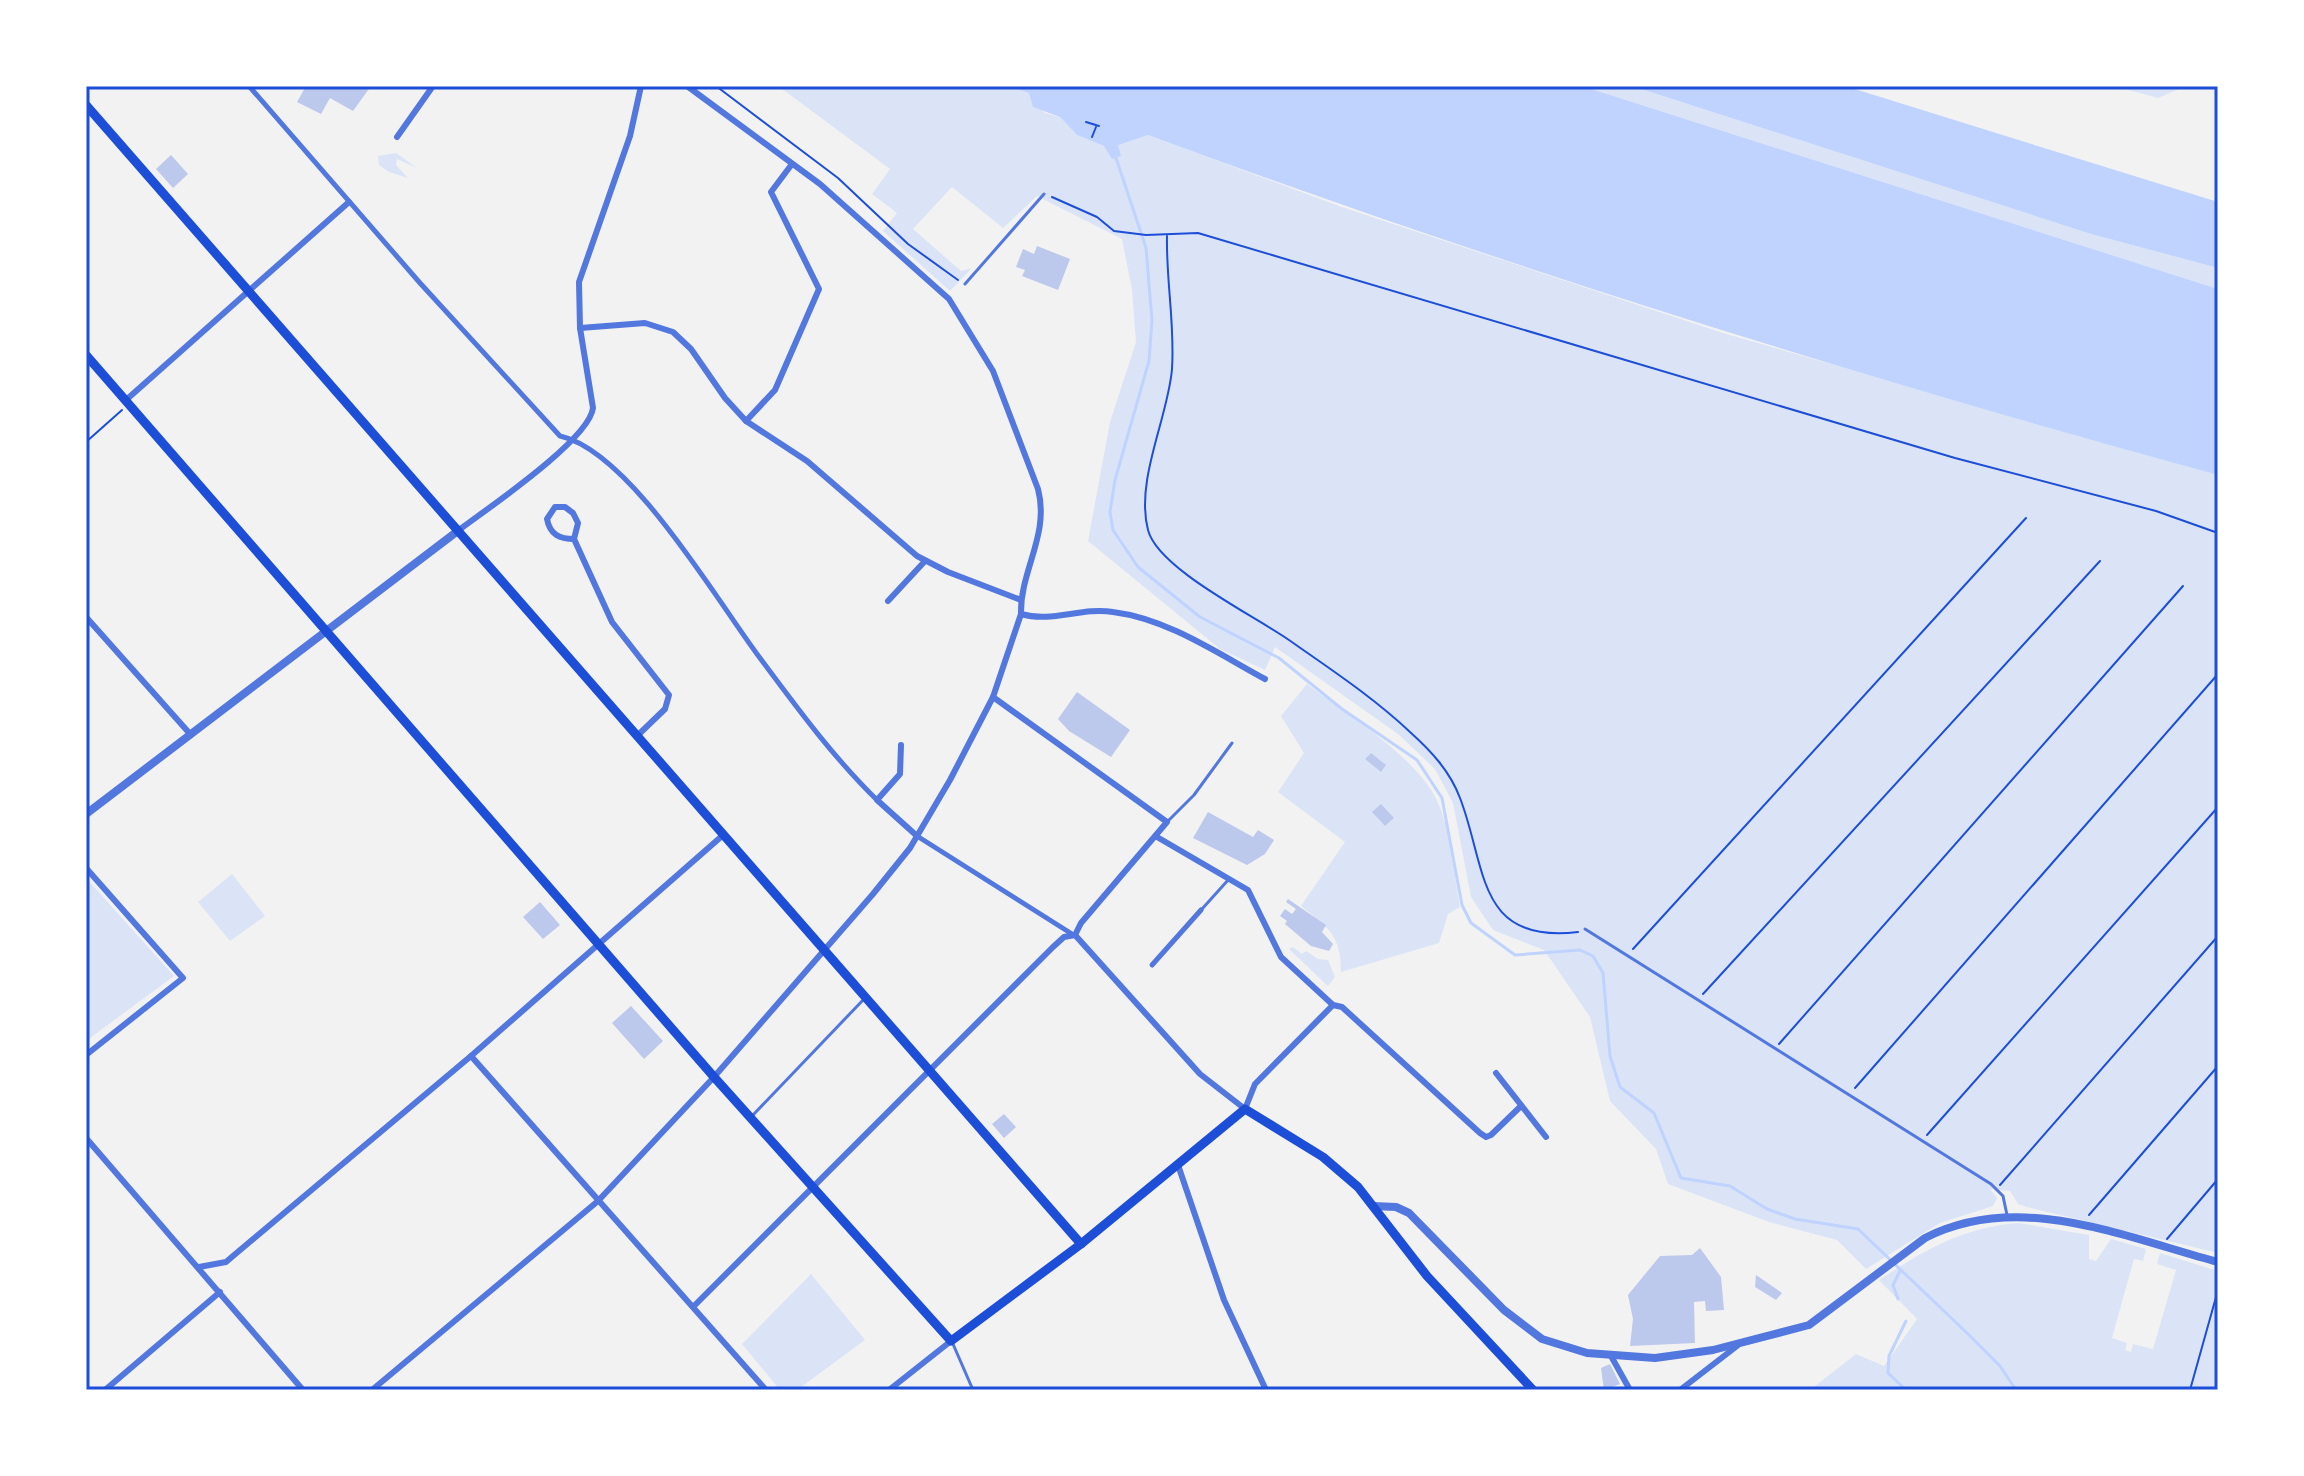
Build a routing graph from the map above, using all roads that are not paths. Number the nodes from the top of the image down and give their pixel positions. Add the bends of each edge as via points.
1 (249, 86) edge
2 (433, 86) edge
3 (641, 86) edge
4 (687, 86) edge
5 (86, 105) edge
6 (397, 137) dead end
7 (792, 164) junction
8 (1044, 194) road end
9 (349, 202) junction
10 (965, 284) road end
11 (247, 290) junction
12 (580, 328) junction
13 (86, 355) edge
14 (127, 402) junction
15 (746, 421) junction
16 (575, 439) junction
17 (459, 530) junction
18 (574, 539) junction
19 (925, 561) junction
20 (1021, 600) junction
21 (888, 601) dead end
22 (1021, 614) junction
23 (86, 617) edge
24 (327, 631) junction
25 (1265, 679) dead end
26 (993, 697) junction
27 (191, 735) junction
28 (637, 736) junction
29 (1232, 743) dead end
30 (901, 745) dead end
31 (877, 800) junction
32 (86, 814) edge
33 (1167, 822) junction
34 (722, 836) junction
35 (917, 836) junction
36 (1157, 837) junction
37 (86, 868) edge
38 (1229, 879) junction
39 (1201, 910) joint
40 (1585, 929) road end
41 (1075, 935) junction
42 (598, 941) junction
43 (824, 950) junction
44 (1152, 965) dead end
45 (864, 999) junction
46 (1333, 1005) junction
47 (86, 1055) edge
48 (471, 1056) junction
49 (929, 1071) junction
50 (1496, 1073) dead end
51 (714, 1077) junction
52 (1521, 1106) junction
53 (1245, 1109) junction
54 (751, 1118) junction
55 (1546, 1137) dead end
56 (86, 1138) edge
57 (1178, 1165) junction
58 (814, 1186) junction
59 (598, 1201) junction
60 (1373, 1206) junction
61 (2007, 1215) junction
62 (1081, 1244) junction
63 (2218, 1262) edge
64 (199, 1267) junction
65 (220, 1292) junction
66 (693, 1307) junction
67 (951, 1341) junction
68 (1740, 1344) junction
69 (1611, 1356) junction
70 (105, 1390) edge
71 (303, 1390) edge
72 (372, 1390) edge
73 (766, 1390) edge
74 (889, 1390) edge
75 (973, 1390) edge
76 (1266, 1390) edge
77 (1533, 1390) edge
78 (1630, 1390) edge
79 (1680, 1390) edge

1 - 9 street
2 - 6 street
3 - 12 street via 619,168 581,271
4 - 7 street
5 - 11 main road
7 - 15 street via 771,192 819,289 775,390
7 - 20 street via 949,299 993,371 1043,508
8 - 10 lane
9 - 11 street
9 - 16 street via 560,436
11 - 14 street
11 - 17 main road
12 - 15 street via 645,323 673,332
12 - 16 street via 593,408 588,425
13 - 14 main road
14 - 24 main road
15 - 19 street via 807,461
16 - 17 street
16 - 31 street via 637,491 826,745
17 - 24 street
17 - 28 main road
18 - 18 street via 578,523 573,513 555,507 547,519 549,527 558,537
18 - 28 street via 612,622 669,695 665,709
19 - 20 street
19 - 21 street
20 - 22 street
22 - 25 street via 1041,618 1100,611 1135,616 1176,631
22 - 26 street
23 - 27 street
24 - 27 street
24 - 42 main road
26 - 33 street
26 - 35 street
27 - 32 street
28 - 34 main road
29 - 33 lane
30 - 31 street via 900,774
31 - 35 street
33 - 36 street
34 - 42 street
34 - 43 main road
35 - 41 street
35 - 43 street
36 - 38 street
36 - 41 street
37 - 47 street via 183,978
38 - 39 lane
38 - 46 street via 1248,890 1281,957
39 - 44 street
40 - 61 lane via 1997,1189
41 - 49 street via 1053,947
41 - 53 street via 1200,1074
42 - 48 street
42 - 51 main road
43 - 45 main road
43 - 51 street
45 - 49 main road
45 - 54 lane
46 - 52 street via 1353,1016 1486,1137
46 - 53 street via 1255,1084
48 - 59 street
48 - 64 street via 226,1262
49 - 58 street
49 - 62 main road
50 - 52 street
51 - 54 main road
51 - 59 street
52 - 55 street
53 - 57 main road
53 - 60 main road via 1323,1157
54 - 58 main road
56 - 64 street
57 - 62 main road
57 - 76 street via 1224,1300
58 - 66 street
58 - 67 main road
59 - 66 street
59 - 72 street
60 - 69 street via 1409,1213 1529,1331 1555,1345
60 - 77 main road via 1434,1284
61 - 63 street via 2083,1227
61 - 68 street via 1942,1229 1809,1325
62 - 67 main road
64 - 65 street
65 - 70 street
65 - 71 street
66 - 73 street
67 - 74 street
67 - 75 lane
68 - 69 street via 1655,1358
68 - 79 street
69 - 78 street

